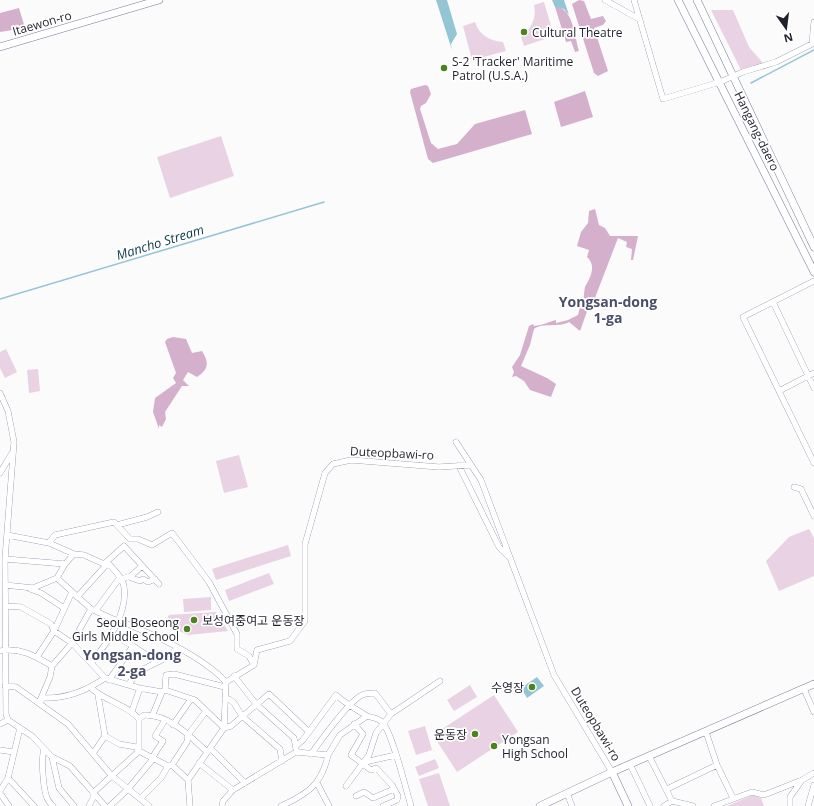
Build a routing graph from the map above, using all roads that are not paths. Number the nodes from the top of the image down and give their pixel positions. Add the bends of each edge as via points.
1 (159, 0) edge
2 (605, 0) edge
3 (634, 0) edge
4 (697, 0) edge
5 (678, 1) edge
6 (639, 19) junction
7 (814, 22) edge
8 (813, 44) edge
9 (0, 47) edge
10 (732, 78) junction
11 (720, 82) junction
12 (814, 247) edge
13 (814, 272) edge
14 (814, 281) edge
15 (773, 302) junction
16 (811, 375) edge
17 (814, 388) edge
18 (778, 391) junction
19 (0, 393) edge
20 (456, 442) dead end
21 (14, 451) junction
22 (814, 464) edge
23 (471, 465) junction
24 (459, 466) junction
25 (0, 473) edge
26 (794, 487) dead end
27 (158, 512) dead end
28 (814, 516) edge
29 (117, 525) junction
30 (7, 535) junction
31 (130, 539) junction
32 (49, 543) junction
33 (124, 546) junction
34 (74, 554) junction
35 (5, 560) junction
36 (512, 560) junction
37 (65, 564) junction
38 (106, 564) junction
39 (142, 566) junction
40 (129, 577) junction
41 (57, 578) junction
42 (122, 580) junction
43 (5, 585) junction
44 (28, 588) junction
45 (72, 592) junction
46 (77, 597) junction
47 (5, 606) junction
48 (64, 608) junction
49 (93, 609) junction
50 (118, 620) junction
51 (54, 631) junction
52 (112, 634) junction
53 (72, 643) junction
54 (133, 646) junction
55 (177, 648) junction
56 (3, 650) edge
57 (37, 657) junction
58 (157, 662) junction
59 (91, 663) junction
60 (254, 665) junction
61 (52, 666) junction
62 (234, 676) junction
63 (107, 679) junction
64 (440, 681) dead end
65 (225, 684) junction
66 (814, 684) edge
67 (129, 685) junction
68 (5, 686) junction
69 (91, 688) junction
70 (140, 688) junction
71 (804, 688) junction
72 (164, 691) junction
73 (98, 695) junction
74 (191, 699) junction
75 (225, 699) junction
76 (39, 703) junction
77 (256, 704) junction
78 (349, 706) junction
79 (132, 711) junction
80 (206, 711) junction
81 (814, 712) edge
82 (154, 714) junction
83 (390, 714) junction
84 (242, 716) junction
85 (367, 716) junction
86 (139, 719) junction
87 (8, 720) junction
88 (165, 720) junction
89 (383, 723) junction
90 (0, 724) edge
91 (173, 724) junction
92 (354, 724) junction
93 (20, 728) junction
94 (224, 728) junction
95 (309, 732) junction
96 (704, 732) junction
97 (188, 735) junction
98 (105, 736) junction
99 (296, 746) junction
100 (44, 749) junction
101 (0, 750) edge
102 (209, 750) junction
103 (139, 751) junction
104 (14, 752) junction
105 (94, 752) junction
106 (296, 752) junction
107 (311, 754) junction
108 (328, 755) junction
109 (396, 755) junction
110 (649, 756) junction
111 (52, 757) junction
112 (152, 758) junction
113 (282, 761) junction
114 (199, 763) junction
115 (363, 763) junction
116 (630, 764) junction
117 (718, 765) junction
118 (170, 766) junction
119 (612, 772) junction
120 (814, 774) edge
121 (111, 775) junction
122 (8, 778) junction
123 (188, 780) junction
124 (802, 780) junction
125 (245, 783) junction
126 (317, 783) junction
127 (814, 785) edge
128 (346, 786) dead end
129 (128, 788) junction
130 (667, 789) junction
131 (233, 790) junction
132 (407, 791) junction
133 (0, 792) edge
134 (395, 792) junction
135 (93, 793) junction
136 (567, 793) junction
137 (356, 796) dead end
138 (141, 798) junction
139 (733, 798) junction
140 (672, 801) junction
141 (810, 803) edge
142 (9, 806) edge
143 (34, 806) edge
144 (52, 806) edge
145 (74, 806) edge
146 (89, 806) edge
147 (104, 806) edge
148 (110, 806) edge
149 (149, 806) edge
150 (190, 806) edge
151 (222, 806) edge
152 (283, 806) edge
153 (328, 806) edge
154 (383, 806) edge
155 (412, 806) edge
156 (540, 806) edge
157 (572, 806) edge
158 (628, 806) edge
159 (650, 806) edge
160 (664, 806) edge
161 (693, 806) edge
162 (714, 806) edge
163 (790, 806) edge

1 - 9 main road, Itaewon-ro
2 - 6 street
3 - 6 street
4 - 10 main road, Hangang-daero
5 - 11 main road, Hangang-daero
6 - 11 street via 663,99
7 - 8 street
8 - 10 street via 776,62
10 - 11 street
10 - 12 main road, Hangang-daero
11 - 13 main road, Hangang-daero
14 - 15 street
15 - 16 street
15 - 18 street via 743,317
16 - 17 street
16 - 18 street
18 - 22 street
19 - 21 street via 12,426
20 - 23 street, Duteopbawi-ro
21 - 25 street
21 - 30 street
23 - 24 street, Duteopbawi-ro
23 - 36 street, Duteopbawi-ro via 481,480
24 - 36 street via 499,547
24 - 60 street, Duteopbawi-ro via 440,467 351,460 333,464 325,473 305,544 305,621 290,641 257,650
26 - 28 street via 801,489
27 - 29 street
29 - 31 street
29 - 32 street via 114,522 55,535
30 - 32 street
30 - 35 street
31 - 33 street
31 - 60 street via 138,539 152,545 172,534 209,582 237,634 237,649 249,656
32 - 34 street
33 - 38 street
33 - 39 street
34 - 37 street
34 - 38 street via 84,555
35 - 37 street
35 - 43 street
36 - 119 street, Duteopbawi-ro via 554,675
37 - 41 street
38 - 42 street
38 - 46 street
39 - 40 street
39 - 40 street via 157,581 140,581
40 - 42 street
41 - 44 street
41 - 45 street
42 - 49 street via 118,580
42 - 50 street via 124,587
43 - 44 street
43 - 47 street
44 - 48 street
45 - 46 street
45 - 48 street
46 - 49 street
47 - 51 street via 21,607 51,624
47 - 56 street
48 - 51 street
49 - 50 street
49 - 53 street
50 - 52 street
50 - 55 street via 145,630
51 - 53 street
51 - 57 street
52 - 54 street
52 - 59 street
53 - 59 street
53 - 61 street
54 - 58 street
54 - 63 street
55 - 58 street via 171,656
55 - 65 street via 214,669
56 - 57 street via 16,650
56 - 68 street
57 - 61 street
58 - 67 street via 132,677
59 - 63 street
60 - 62 street
61 - 76 street
62 - 65 street
62 - 77 street
63 - 67 street
63 - 69 street
64 - 83 street
65 - 72 street via 174,674 166,675
65 - 75 street
66 - 71 main road, Duteopbawi-ro
67 - 70 street
68 - 76 street via 16,687
68 - 87 street via 5,710
69 - 73 street
69 - 76 street via 58,699 43,698
70 - 72 street
70 - 79 street
71 - 81 street
71 - 96 main road, Duteopbawi-ro
72 - 74 street
72 - 82 street
73 - 79 street
73 - 98 street
74 - 80 street
74 - 91 street
75 - 84 street via 234,703
75 - 94 street
76 - 105 street via 68,724
77 - 84 street
77 - 95 street via 269,694
77 - 99 street via 294,738
78 - 83 street via 360,696 369,692 375,693
78 - 85 street
78 - 95 street via 336,695
78 - 107 street
79 - 86 street
80 - 94 street
80 - 97 street
82 - 86 street via 144,715
82 - 88 street
83 - 89 street
84 - 94 street via 231,726
84 - 113 street via 280,750
85 - 89 street via 377,718
85 - 92 street
86 - 103 street
87 - 90 street
87 - 93 street
88 - 91 street
88 - 112 street via 155,736 163,741
89 - 109 street
89 - 115 street via 376,733 369,756
91 - 97 street
92 - 108 street via 340,735
92 - 115 street via 363,734 351,755
93 - 100 street
93 - 104 street
94 - 102 street
95 - 99 street
96 - 110 main road, Duteopbawi-ro
96 - 117 street
97 - 102 street
97 - 118 street via 187,742
98 - 103 street via 119,744 136,747
98 - 105 street
99 - 106 street
100 - 111 street
100 - 144 street via 46,792
101 - 104 street
102 - 114 street
102 - 125 street
103 - 112 street
103 - 121 street
104 - 122 street
105 - 121 street
106 - 107 street
106 - 113 street
107 - 108 street
108 - 126 street via 326,766
109 - 115 street
109 - 132 street
110 - 116 main road, Duteopbawi-ro
110 - 130 street
111 - 135 street via 70,766
111 - 145 street via 59,788
112 - 118 street
112 - 129 street
113 - 125 street
114 - 123 street
114 - 131 street
115 - 128 street
115 - 134 street via 371,770 376,768
116 - 119 main road, Duteopbawi-ro
116 - 159 street, Duteopbawi-ro
117 - 130 street
117 - 139 street
118 - 123 street
118 - 138 street
119 - 136 main road, Duteopbawi-ro
119 - 158 main road
120 - 124 street
121 - 129 street
121 - 135 street
122 - 133 street
122 - 143 street
123 - 150 street
124 - 139 street via 764,795 752,792
124 - 163 street via 790,797
125 - 131 street
126 - 152 street via 309,791
126 - 153 street
127 - 141 street
129 - 138 street
129 - 148 street
130 - 140 street
131 - 151 street
132 - 134 street
132 - 155 street
133 - 142 street
134 - 137 street via 373,798 364,792
134 - 154 street via 397,800
135 - 146 street
135 - 147 street
136 - 156 main road, Duteopbawi-ro
136 - 157 street
138 - 149 street
139 - 162 street
140 - 160 street
140 - 161 street

